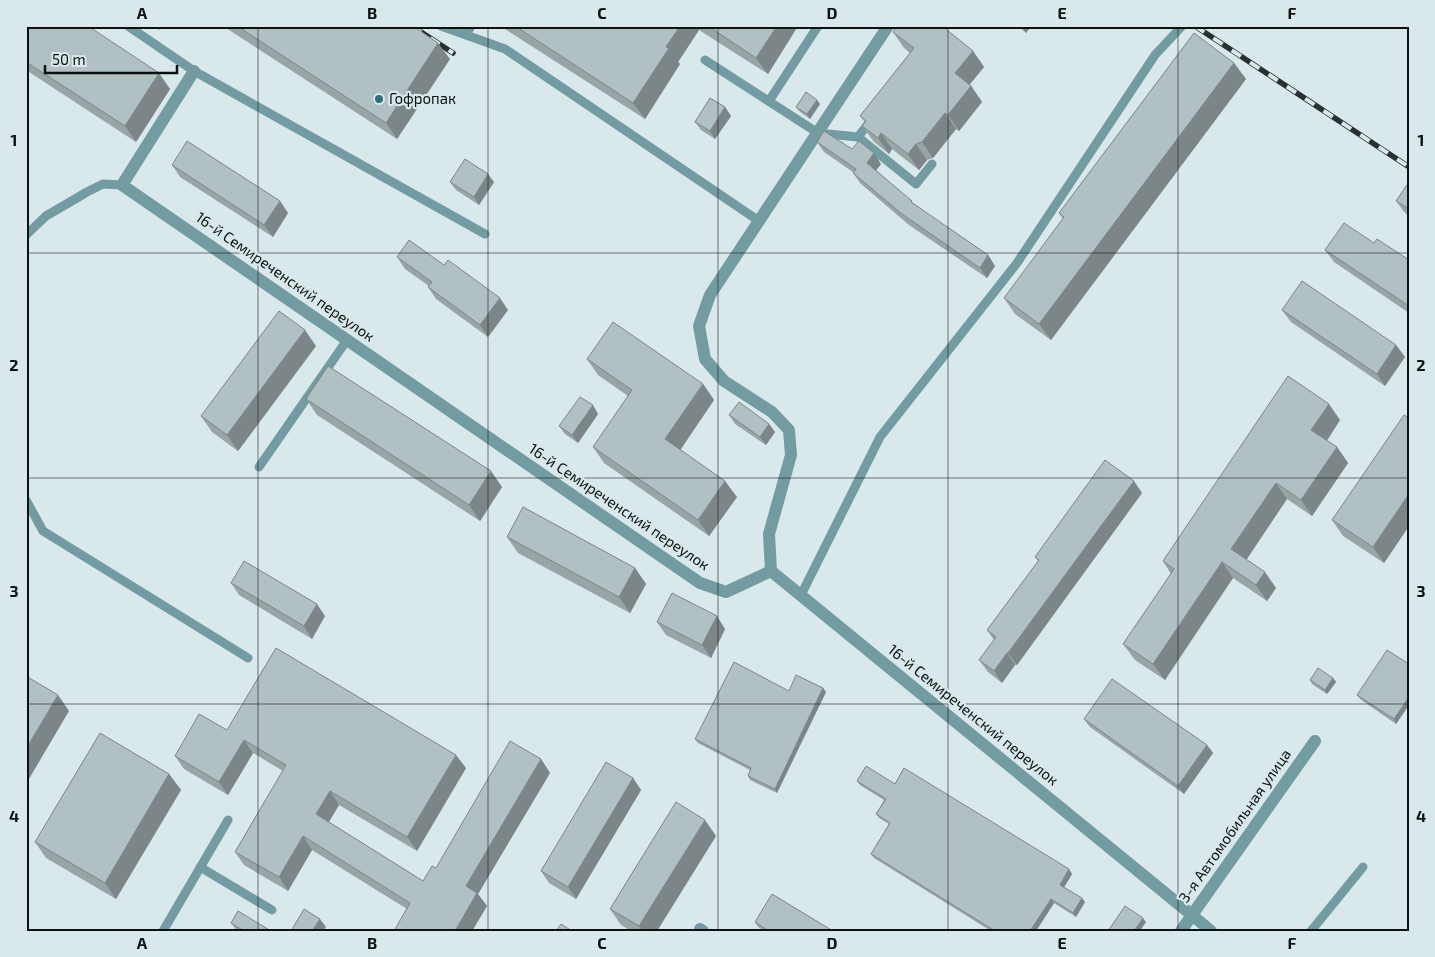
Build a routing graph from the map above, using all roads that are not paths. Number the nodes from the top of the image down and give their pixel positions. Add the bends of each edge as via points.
1 (128, 26) edge
2 (440, 26) edge
3 (471, 26) edge
4 (818, 26) edge
5 (888, 26) edge
6 (1182, 26) edge
7 (466, 35) junction
8 (705, 60) dead end
9 (194, 71) junction
10 (769, 101) junction
11 (881, 108) edge
12 (818, 133) junction
13 (858, 137) junction
14 (932, 164) dead end
15 (122, 184) junction
16 (759, 220) junction
17 (486, 234) dead end
18 (26, 235) edge
19 (347, 340) junction
20 (259, 467) dead end
21 (26, 500) edge
22 (771, 571) junction
23 (801, 595) junction
24 (248, 658) dead end
25 (1315, 741) dead end
26 (228, 820) dead end
27 (200, 867) junction
28 (1363, 867) dead end
29 (272, 910) dead end
30 (1192, 915) junction
31 (163, 931) edge
32 (1181, 931) edge
33 (1211, 931) edge
34 (1311, 931) edge

1 - 9 lane
2 - 7 lane
3 - 7 lane
4 - 10 lane
5 - 12 street
6 - 23 lane via 1155,55 1017,263 880,437
7 - 16 lane via 505,50
8 - 10 lane
9 - 15 street
9 - 17 lane
10 - 12 lane
11 - 13 lane
12 - 13 lane
12 - 16 street
13 - 14 lane via 916,184
15 - 18 lane via 103,184 87,192 46,216
15 - 19 street, 16-й Семиреченский переулок
16 - 22 street via 710,294 699,326 705,359 724,381 772,412 790,430 791,456 769,534
19 - 20 lane
19 - 22 street, 16-й Семиреченский переулок via 700,583 726,592
21 - 24 lane via 43,531
22 - 23 street, 16-й Семиреченский переулок
23 - 30 street, 16-й Семиреченский переулок
25 - 30 street, 3-я Автомобильная улица
26 - 27 lane
27 - 29 lane
27 - 31 lane
28 - 34 lane
30 - 32 street, 3-я Автомобильная улица
30 - 33 street, 16-й Семиреченский переулок

